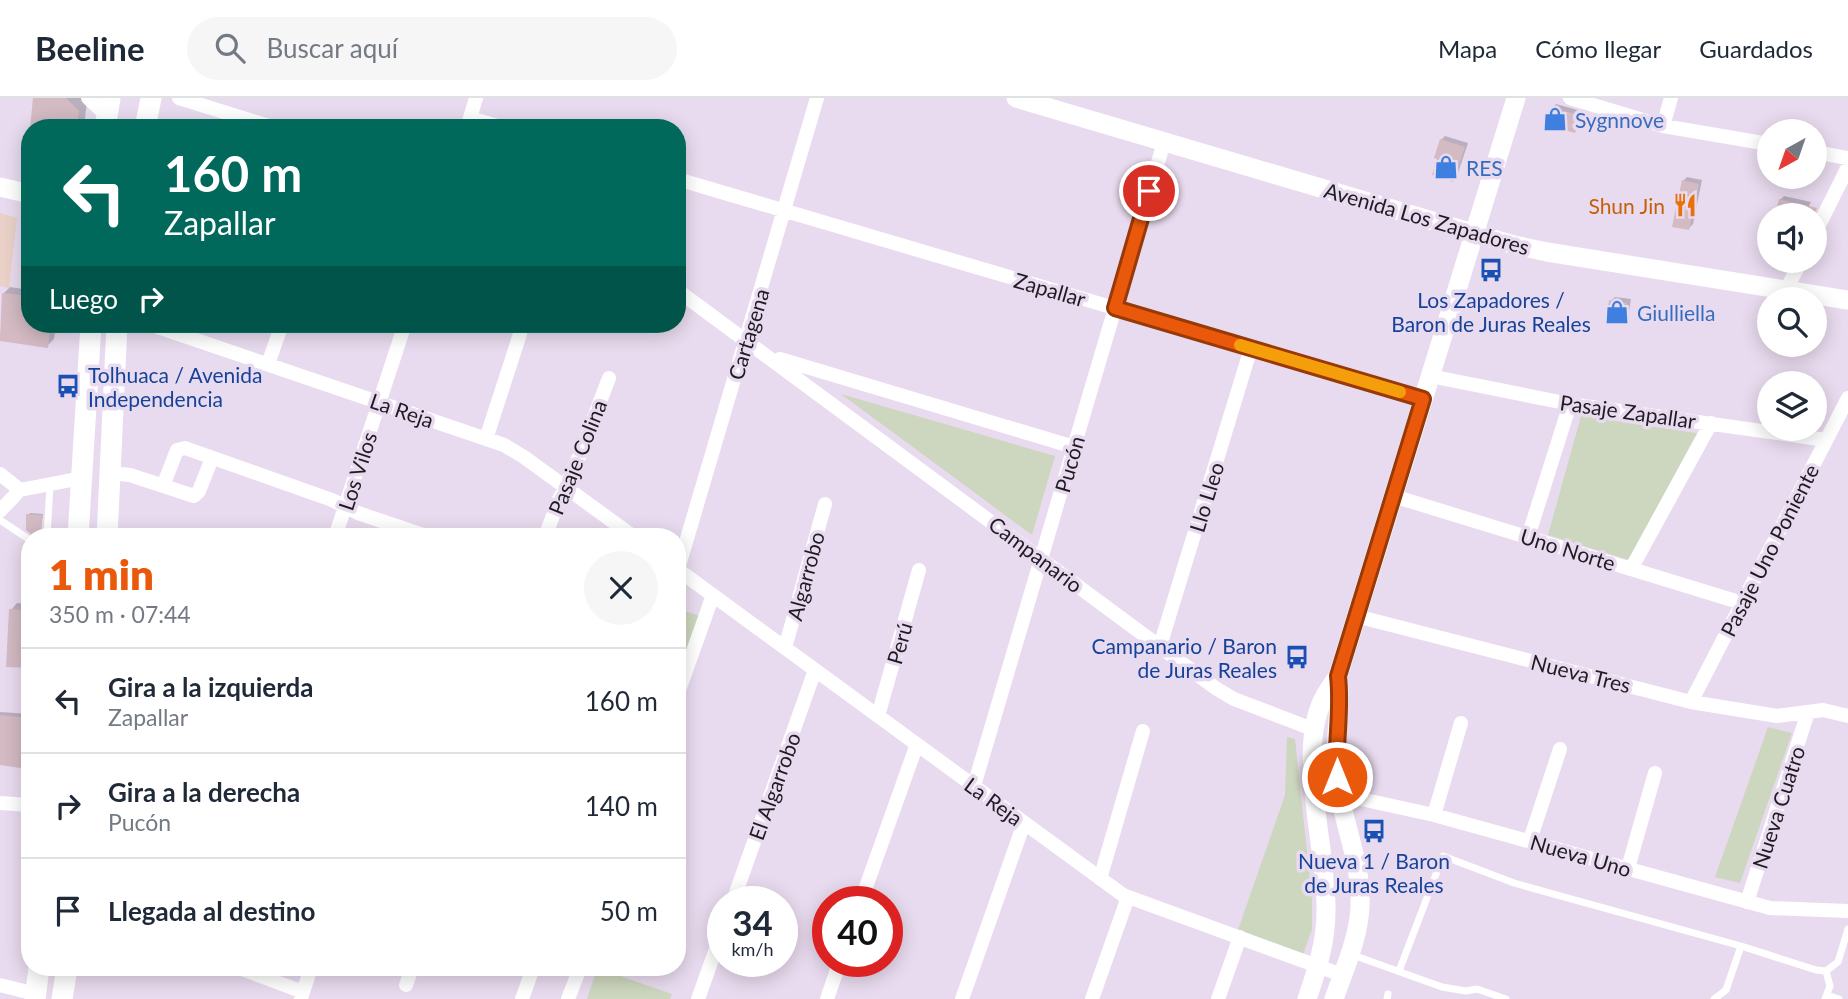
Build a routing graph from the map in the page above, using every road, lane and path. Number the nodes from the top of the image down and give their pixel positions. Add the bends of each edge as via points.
1 (88, 98) edge
2 (151, 98) edge
3 (179, 98) edge
4 (476, 98) edge
5 (817, 98) edge
6 (1016, 98) edge
7 (1516, 98) edge
8 (1570, 98) edge
9 (1671, 98) edge
10 (107, 113) edge
11 (147, 119) edge
12 (246, 119) edge
13 (469, 119) edge
14 (1663, 126) junction
15 (1164, 142) junction
16 (1757, 142) edge
17 (1827, 154) edge
18 (1848, 158) edge
19 (1848, 167) edge
20 (686, 182) edge
21 (0, 187) edge
22 (21, 192) edge
23 (1827, 209) edge
24 (786, 211) junction
25 (1474, 233) junction
26 (1767, 287) edge
27 (686, 297) edge
28 (1827, 297) edge
29 (1848, 300) edge
30 (1115, 308) junction
31 (90, 333) edge
32 (117, 333) edge
33 (176, 333) edge
34 (279, 333) edge
35 (402, 333) edge
36 (520, 334) dead end
37 (746, 341) junction
38 (1251, 348) junction
39 (769, 356) junction
40 (268, 364) junction
41 (1430, 376) junction
42 (609, 378) dead end
43 (1848, 398) edge
44 (1423, 399) junction
45 (380, 402) junction
46 (1570, 404) junction
47 (1711, 424) junction
48 (1757, 430) edge
49 (1827, 438) edge
50 (486, 439) junction
51 (1825, 441) edge
52 (1074, 447) junction
53 (212, 458) junction
54 (110, 473) junction
55 (0, 474) edge
56 (82, 478) junction
57 (50, 484) junction
58 (163, 486) junction
59 (565, 487) junction
60 (20, 491) junction
61 (1393, 496) junction
62 (825, 504) dead end
63 (345, 507) junction
64 (0, 511) edge
65 (0, 520) edge
66 (48, 528) edge
67 (79, 528) edge
68 (107, 528) edge
69 (338, 528) edge
70 (404, 528) edge
71 (549, 528) edge
72 (622, 528) edge
73 (21, 534) edge
74 (1528, 537) junction
75 (686, 542) edge
76 (1041, 558) junction
77 (1632, 569) junction
78 (919, 570) dead end
79 (686, 575) edge
80 (713, 596) junction
81 (1742, 603) junction
82 (1356, 616) junction
83 (1160, 646) junction
84 (785, 648) junction
85 (815, 670) junction
86 (686, 671) edge
87 (1338, 676) junction
88 (1691, 702) junction
89 (1808, 712) junction
90 (878, 716) junction
91 (1848, 716) edge
92 (1461, 723) dead end
93 (1315, 730) junction
94 (1143, 731) dead end
95 (917, 744) junction
96 (1560, 749) dead end
97 (1656, 773) dead end
98 (974, 786) junction
99 (1315, 789) junction
100 (1340, 794) junction
101 (0, 803) edge
102 (21, 804) edge
103 (1434, 815) junction
104 (1024, 823) junction
105 (1530, 840) junction
106 (1628, 868) junction
107 (1100, 879) junction
108 (738, 886) edge
109 (867, 886) edge
110 (1129, 897) junction
111 (1748, 902) junction
112 (1848, 911) edge
113 (1848, 929) edge
114 (1240, 937) junction
115 (1741, 946) junction
116 (1350, 953) junction
117 (1319, 965) junction
118 (1399, 971) junction
119 (1826, 971) junction
120 (707, 974) edge
121 (1342, 975) junction
122 (38, 976) edge
123 (66, 976) edge
124 (258, 976) edge
125 (308, 976) edge
126 (409, 976) edge
127 (530, 976) edge
128 (577, 976) edge
129 (835, 977) edge
130 (0, 985) edge
131 (406, 985) dead end
132 (302, 995) edge
133 (35, 996) edge
134 (1826, 997) edge
135 (62, 999) edge
136 (522, 999) edge
137 (568, 999) edge
138 (698, 999) edge
139 (827, 999) edge
140 (962, 999) edge
141 (1092, 999) edge
142 (1218, 999) edge
143 (1307, 999) edge
144 (1334, 999) edge
145 (1506, 999) edge
146 (1714, 999) edge
147 (1839, 999) edge

1 - 10 street
2 - 11 main road
3 - 12 street
4 - 13 street
5 - 24 street, Cartagena
6 - 15 street, Avenida Los Zapadores
7 - 25 street
8 - 14 street
9 - 14 street
14 - 16 street
15 - 25 street, Avenida Los Zapadores
15 - 30 street, Pucón
17 - 18 street
19 - 23 street
20 - 24 street, Zapallar
21 - 22 street
24 - 30 street, Zapallar
24 - 37 street, Cartagena
25 - 26 street, Avenida Los Zapadores via 1547,252
25 - 41 street
27 - 37 street, Campanario
28 - 29 street, Avenida Los Zapadores
30 - 38 street, Zapallar
30 - 52 street, Pucón
31 - 56 main road
32 - 54 main road
33 - 40 street, La Reja
34 - 40 street
35 - 45 street, Los Vilos
36 - 50 street
37 - 39 street, Campanario
37 - 75 street, Cartagena
38 - 44 street, Zapallar
38 - 83 street, Llo Lleo
39 - 52 street, Campanario
39 - 76 street, Campanario
40 - 45 street, La Reja
41 - 44 street
41 - 46 street, Pasaje Zapallar
42 - 59 street, Pasaje Colina
43 - 49 street, Pasaje Uno Poniente
44 - 61 street
45 - 50 street, La Reja
45 - 63 street, Los Vilos
46 - 47 street, Pasaje Zapallar
46 - 74 street
47 - 48 street, Pasaje Zapallar
47 - 77 street
50 - 59 street, La Reja via 515,451
51 - 81 street, Pasaje Uno Poniente
52 - 76 street, Pucón
53 - 58 street via 196,495
53 - 58 street via 180,448
53 - 63 street
54 - 58 street
54 - 68 main road
55 - 60 street
56 - 57 street
56 - 67 main road
57 - 60 street
57 - 66 lane
59 - 71 street, Pasaje Colina
59 - 72 street, La Reja
60 - 64 street
61 - 74 street, Uno Norte
61 - 82 street
62 - 84 street, Algarrobo
63 - 69 street, Los Vilos
63 - 70 street
65 - 73 lane
74 - 77 street, Uno Norte
76 - 83 street, Campanario
76 - 98 street, Pucón
77 - 81 street, Uno Norte
78 - 90 street, Perú
79 - 80 street, La Reja
80 - 84 street, La Reja
80 - 86 street
81 - 88 street, Pasaje Uno Poniente
82 - 87 street
82 - 88 street, Nueva Tres
83 - 93 street, Campanario via 1225,694
84 - 85 street, La Reja
85 - 90 street, La Reja
85 - 108 street, El Algarrobo
87 - 93 street via 1321,704
87 - 100 street
88 - 89 street, Nueva Tres via 1777,716
89 - 91 street, Nueva Tres
89 - 111 street, Nueva Cuatro
90 - 95 street, La Reja
92 - 103 street
93 - 99 street
94 - 107 street
95 - 98 street, La Reja
95 - 109 street
96 - 105 street
97 - 106 street
98 - 104 street, La Reja
99 - 100 street, Nueva Uno
99 - 117 street via 1326,907
100 - 103 street, Nueva Uno
100 - 116 street via 1360,882
101 - 102 street
103 - 105 street, Nueva Uno
104 - 107 street, La Reja
104 - 140 street
105 - 106 street, Nueva Uno
106 - 111 street, Nueva Uno
107 - 110 street, La Reja
110 - 114 street, La Reja
110 - 141 street
111 - 112 street, Nueva Uno via 1770,908
113 - 119 lane via 1838,962
114 - 117 street, La Reja
114 - 142 street
115 - 118 lane via 1514,883 1443,856
115 - 119 lane
115 - 146 lane via 1726,989
116 - 118 lane
116 - 121 street
117 - 121 street, La Reja
117 - 143 street
118 - 145 lane via 1442,987 1478,989
119 - 134 lane via 1830,986
120 - 138 street
121 - 144 street
122 - 133 main road
123 - 135 main road
124 - 132 street
125 - 132 street
126 - 131 street
127 - 136 street
128 - 137 street
129 - 139 street
130 - 133 street
134 - 147 lane

